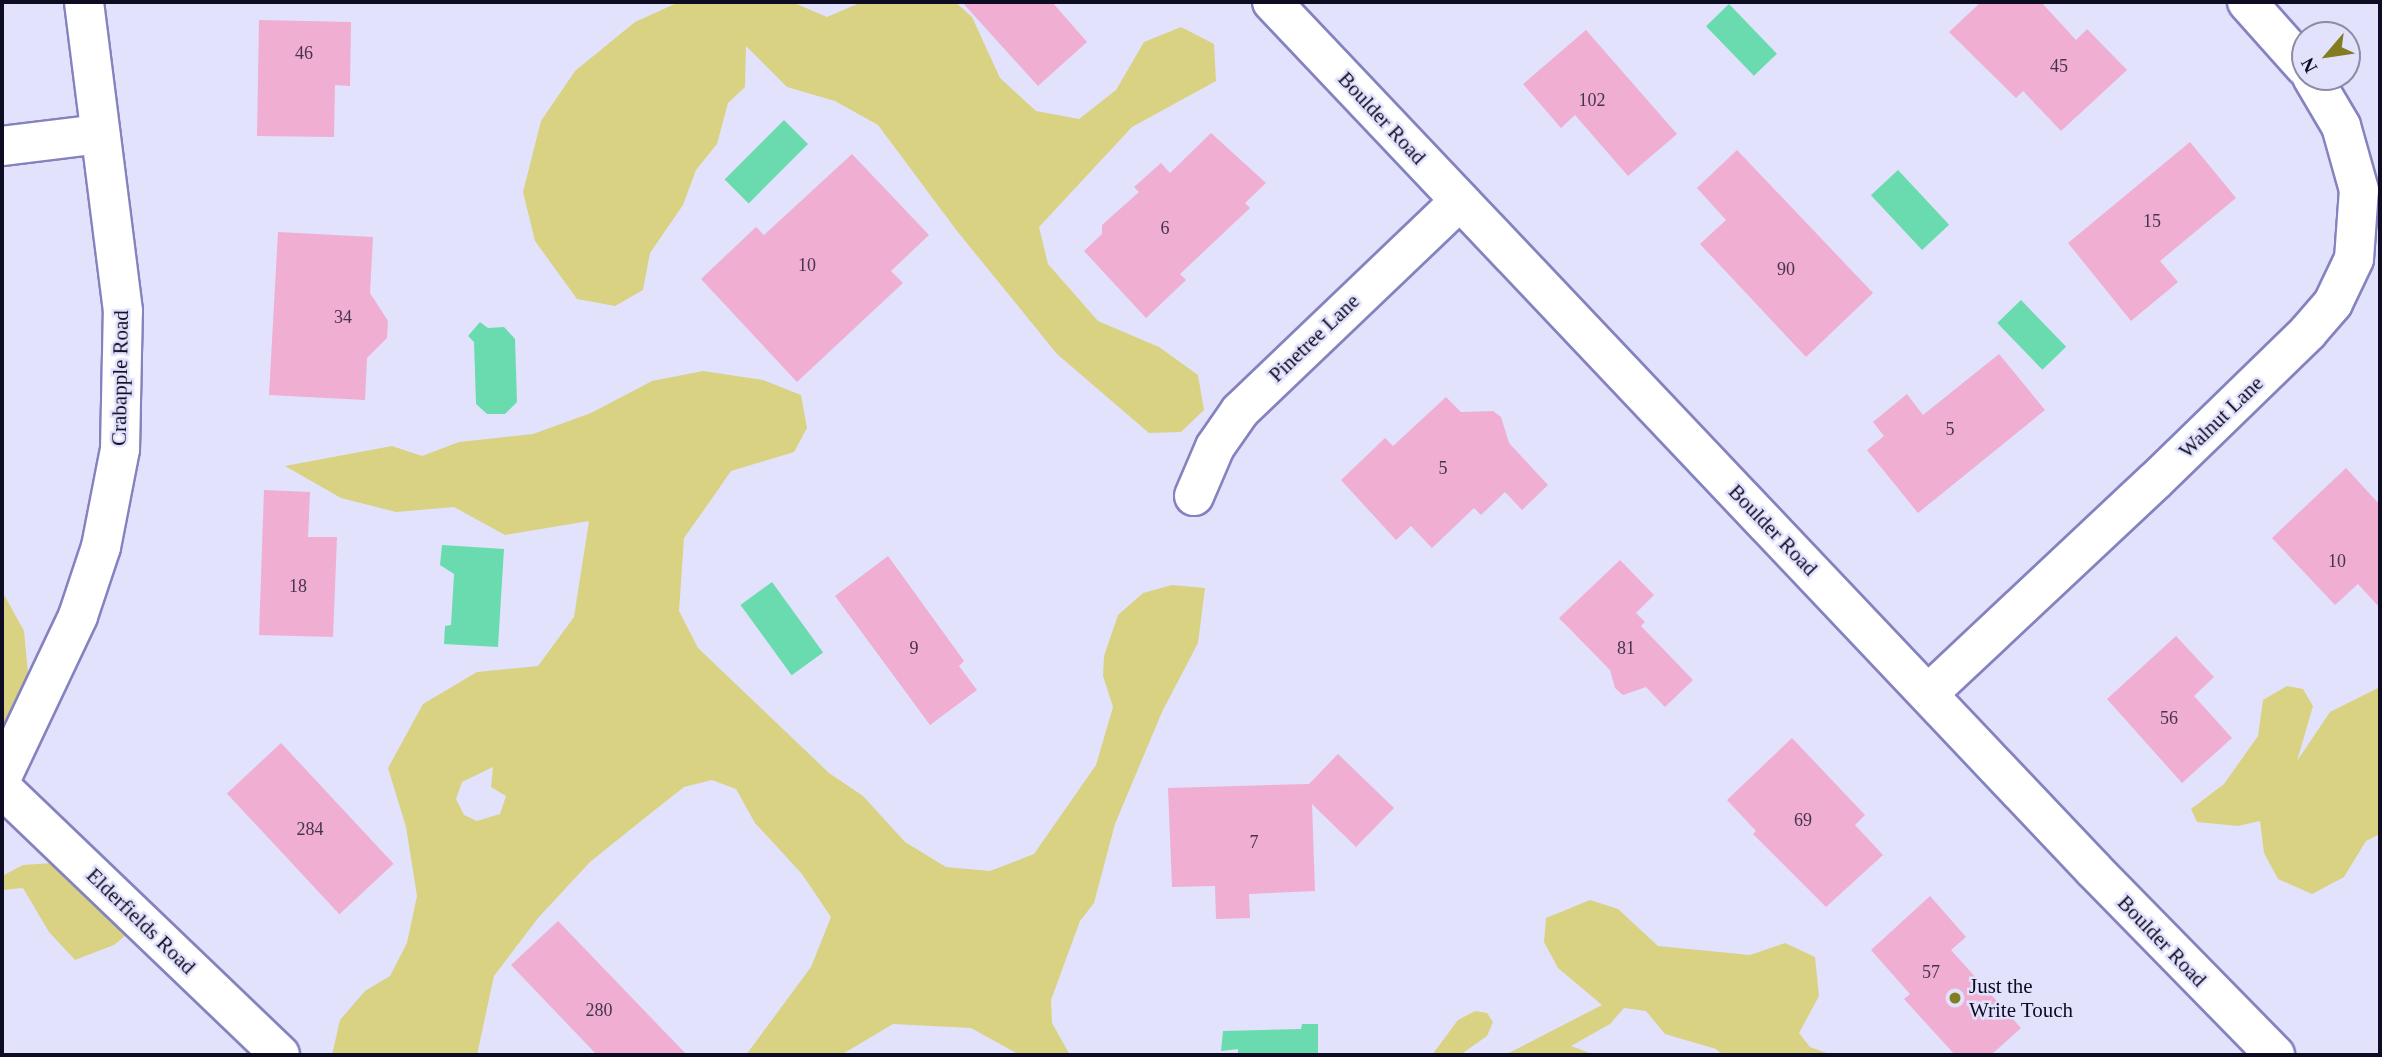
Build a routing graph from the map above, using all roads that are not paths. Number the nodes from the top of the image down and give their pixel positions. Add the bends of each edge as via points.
1 (84, 2) edge
2 (1272, 2) edge
3 (2248, 2) edge
4 (2291, 51) edge
5 (2320, 91) edge
6 (100, 134) junction
7 (2, 146) edge
8 (1460, 201) junction
9 (1194, 496) dead end
10 (1928, 693) junction
11 (2, 777) edge
12 (2, 788) edge
13 (280, 1055) edge
14 (2275, 1055) edge

1 - 6 street, Crabapple Road
2 - 8 street, Boulder Road
3 - 4 street
5 - 10 street, Walnut Lane via 2341,126 2359,190 2354,260 2333,303 2184,453
6 - 7 street
6 - 11 street, Crabapple Road via 123,311 120,449 102,547 78,616
8 - 9 street, Pinetree Lane via 1240,411 1215,447
8 - 10 street, Boulder Road
10 - 14 street, Boulder Road
12 - 13 street, Elderfields Road

